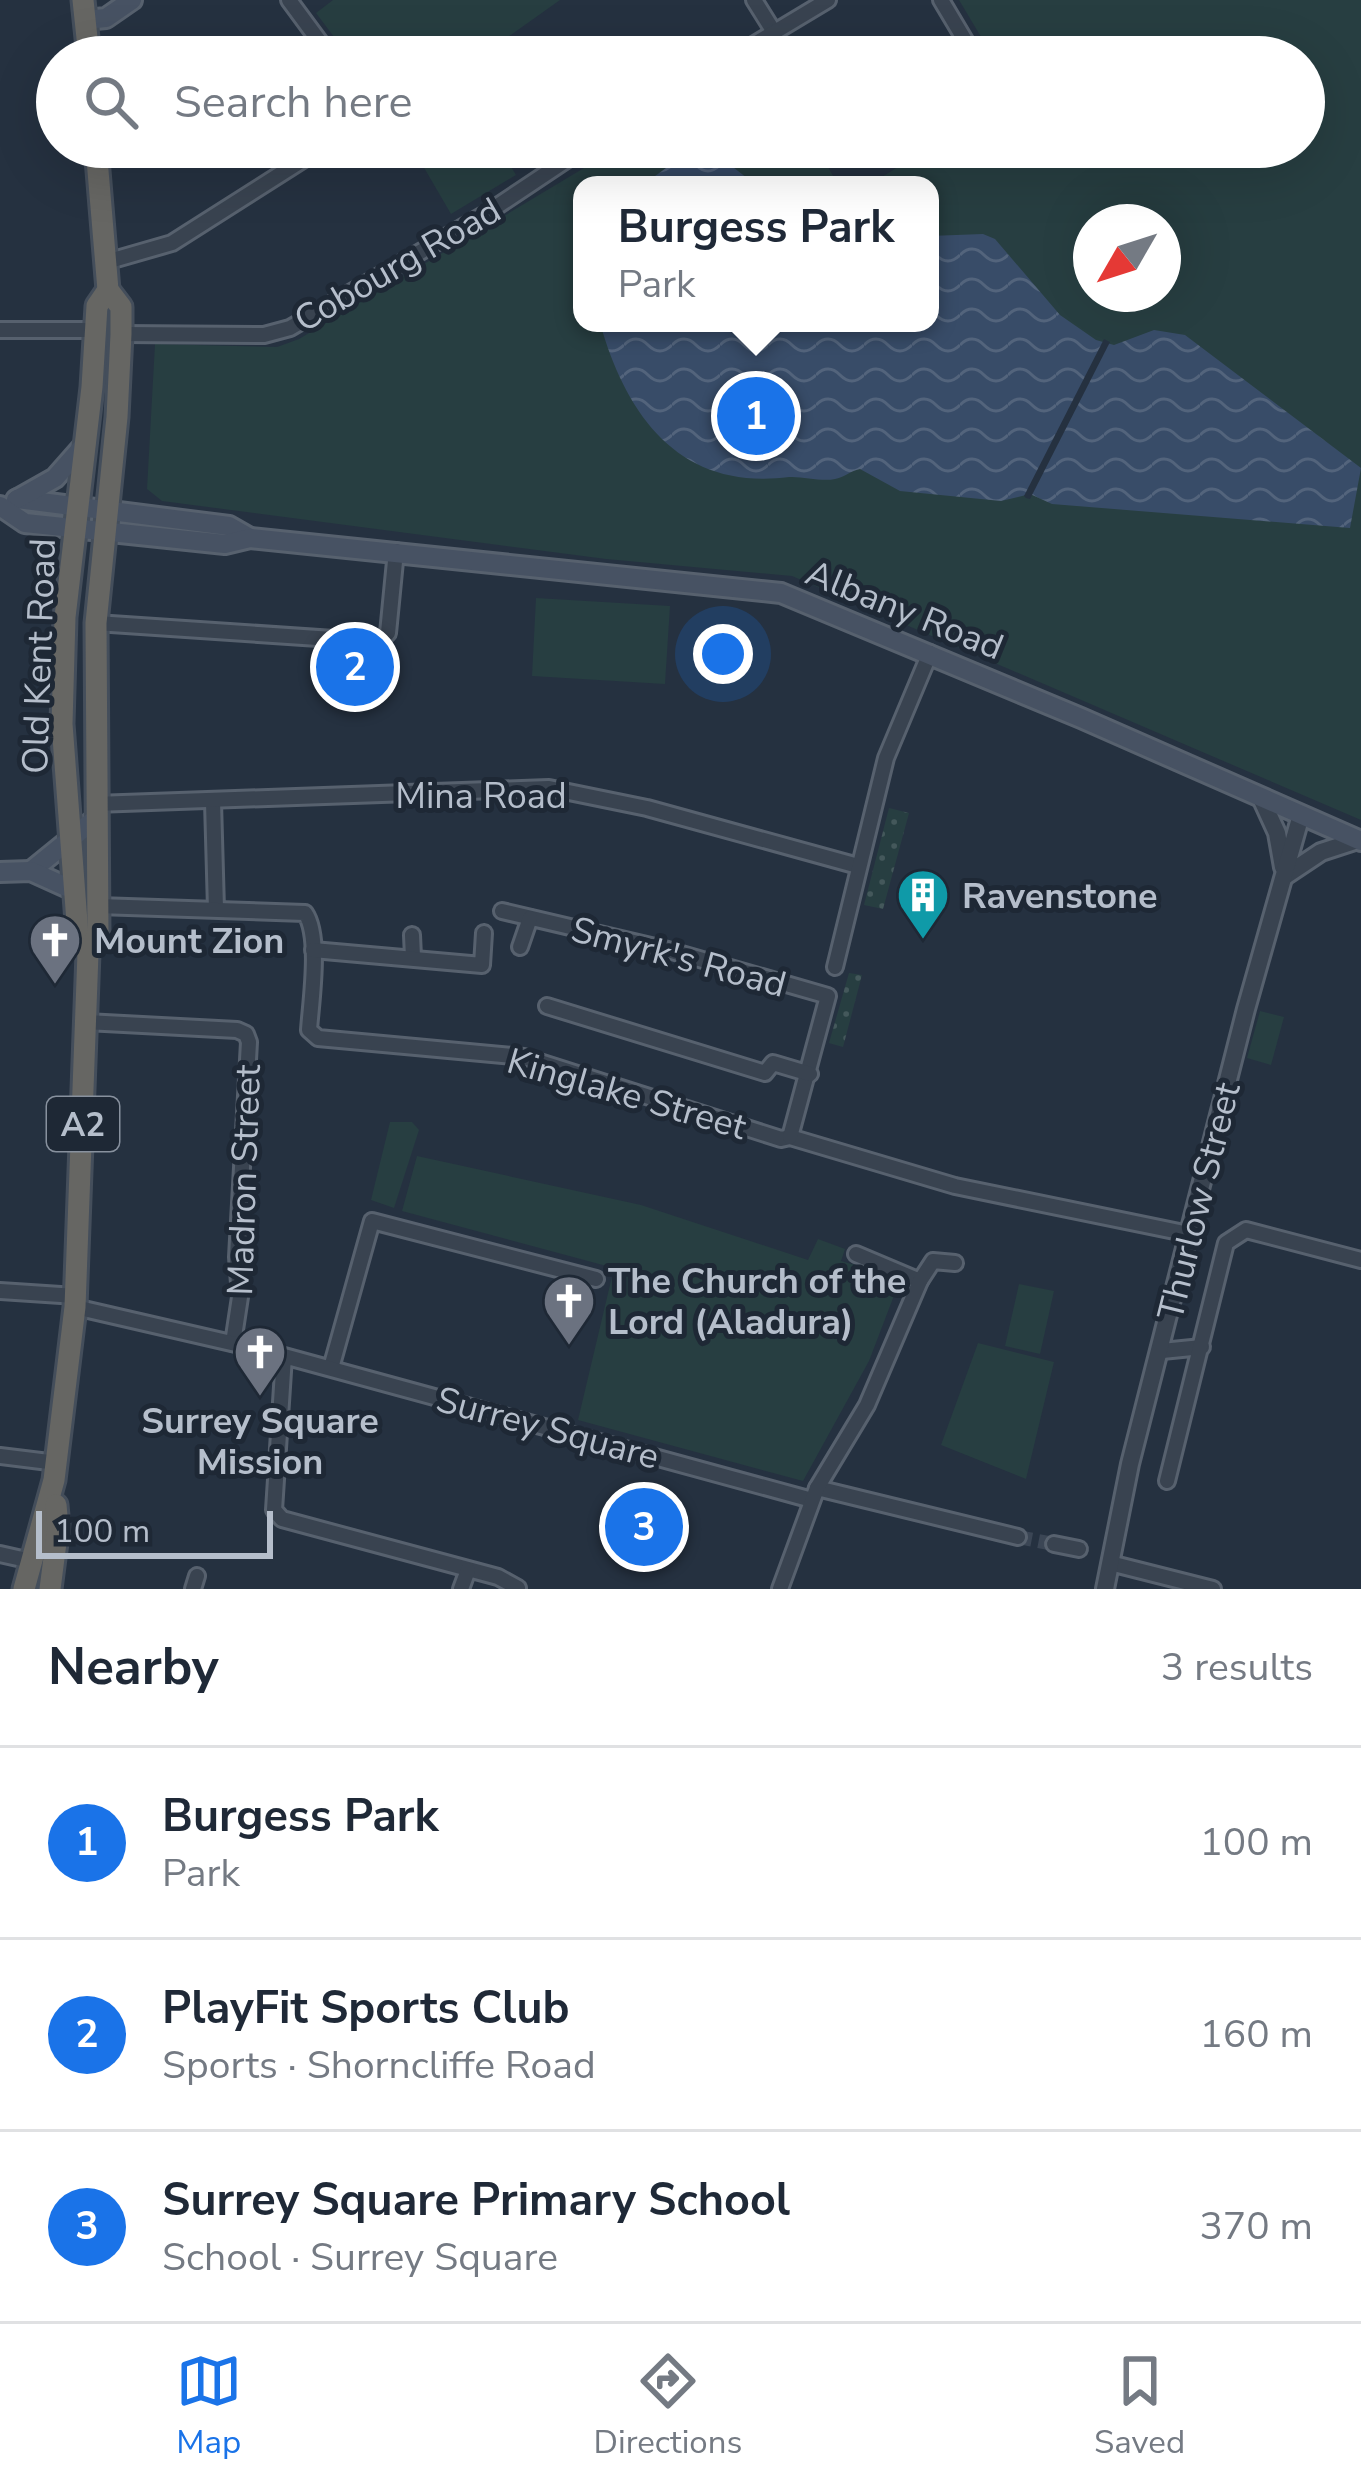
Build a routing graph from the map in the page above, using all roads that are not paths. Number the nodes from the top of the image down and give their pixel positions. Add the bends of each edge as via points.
1 (132, 0) edge
2 (289, 0) edge
3 (754, 0) edge
4 (828, 0) edge
5 (941, 0) edge
6 (84, 10) edge
7 (774, 32) junction
8 (316, 36) edge
9 (768, 36) edge
10 (962, 36) edge
11 (98, 168) edge
12 (289, 168) edge
13 (554, 168) edge
14 (106, 262) junction
15 (108, 290) junction
16 (0, 330) edge
17 (97, 330) junction
18 (121, 334) junction
19 (86, 444) junction
20 (7, 504) edge
21 (76, 516) junction
22 (106, 520) junction
23 (396, 551) junction
24 (96, 623) junction
25 (930, 653) junction
26 (1262, 798) junction
27 (213, 802) junction
28 (95, 811) junction
29 (1301, 815) junction
30 (1360, 841) edge
31 (70, 842) junction
32 (858, 866) junction
33 (32, 871) junction
34 (0, 872) edge
35 (1284, 875) junction
36 (73, 890) junction
37 (98, 906) junction
38 (216, 909) junction
39 (502, 911) dead end
40 (530, 918) junction
41 (484, 933) dead end
42 (412, 935) dead end
43 (520, 947) dead end
44 (313, 950) junction
45 (88, 952) junction
46 (413, 957) junction
47 (835, 967) dead end
48 (547, 1006) dead end
49 (86, 1022) junction
50 (809, 1074) junction
51 (790, 1137) junction
52 (1189, 1234) junction
53 (856, 1254) dead end
54 (1361, 1260) edge
55 (955, 1263) dead end
56 (596, 1279) dead end
57 (920, 1281) junction
58 (0, 1291) edge
59 (76, 1302) junction
60 (233, 1343) junction
61 (1202, 1347) junction
62 (253, 1348) dead end
63 (1162, 1351) junction
64 (331, 1368) junction
65 (0, 1456) edge
66 (56, 1472) junction
67 (1167, 1481) dead end
68 (814, 1494) junction
69 (1018, 1537) tunnel mouth
70 (1054, 1544) tunnel mouth
71 (1079, 1549) dead end
72 (0, 1554) edge
73 (31, 1562) junction
74 (1110, 1563) junction
75 (468, 1570) junction
76 (518, 1588) edge
77 (24, 1589) edge
78 (50, 1589) edge
79 (461, 1589) edge
80 (780, 1589) edge
81 (1105, 1589) edge
82 (1213, 1589) edge

1 - 6 main road via 106,18
2 - 8 street
3 - 7 street
4 - 7 street
5 - 10 street
7 - 9 street
11 - 14 highway, Old Kent Road / A2
12 - 14 street via 172,243
13 - 18 street, Cobourg Road via 290,328 263,335
14 - 15 highway, Old Kent Road / A2
15 - 17 highway, Old Kent Road / A2 via 97,306
15 - 18 highway, Old Kent Road / A2 via 121,307
16 - 17 street
17 - 19 highway, Old Kent Road / A2
18 - 22 highway, Old Kent Road / A2
19 - 20 main road via 55,478
19 - 21 highway, Old Kent Road / A2
20 - 21 main road, Albany Road via 26,523
21 - 22 main road, Albany Road
21 - 31 highway, Old Kent Road / A2 via 62,661
22 - 23 main road, Albany Road via 229,526 250,538
22 - 24 highway, Old Kent Road / A2
23 - 24 street via 388,633 378,642
23 - 25 main road, Albany Road via 781,593
24 - 28 highway, Old Kent Road / A2
25 - 26 main road, Albany Road
25 - 32 street via 886,758
26 - 29 main road, Albany Road
26 - 35 street
27 - 28 street, Mina Road
27 - 32 street, Mina Road via 549,788
27 - 38 street
28 - 31 main road
28 - 37 highway, Old Kent Road / A2
29 - 30 main road, Albany Road
29 - 35 street, Thurlow Street
30 - 35 street
31 - 33 main road
31 - 36 highway, Old Kent Road / A2
32 - 47 street
33 - 34 main road
33 - 36 main road
35 - 52 street, Thurlow Street
36 - 45 highway, Old Kent Road / A2
37 - 38 street, Kinglake Street
37 - 45 highway, Old Kent Road / A2
38 - 44 street, Kinglake Street via 305,914
39 - 40 street, Smyrk's Road
40 - 43 street, Smyrk's Road
40 - 50 street, Smyrk's Road via 828,996
41 - 46 street via 482,965
42 - 46 street
44 - 46 street
44 - 51 street, Kinglake Street via 309,1030 318,1037 524,1058
45 - 49 highway, Old Kent Road / A2
48 - 50 street via 765,1073 773,1063
49 - 59 highway, Old Kent Road / A2
49 - 60 street, Madron Street via 246,1034
50 - 51 street
51 - 52 street, Kinglake Street via 955,1186
52 - 63 street, Thurlow Street
53 - 57 street
54 - 61 street via 1246,1231 1226,1243
55 - 57 street via 932,1262
56 - 64 street via 372,1221
57 - 68 street via 866,1405
58 - 59 street
59 - 60 street
59 - 66 highway, Old Kent Road / A2
60 - 62 street
61 - 63 street
61 - 67 street
63 - 74 street, Thurlow Street
64 - 68 street, Surrey Square
64 - 75 street, Surrey Square via 284,1356 274,1510 282,1519
65 - 66 street
66 - 73 highway, Old Kent Road / A2
66 - 78 highway, Old Kent Road / A2
68 - 69 street, Surrey Square
68 - 80 street
70 - 71 street
72 - 73 street
73 - 77 highway, Old Kent Road / A2
74 - 81 street, Thurlow Street
74 - 82 street
75 - 76 street
75 - 79 street

